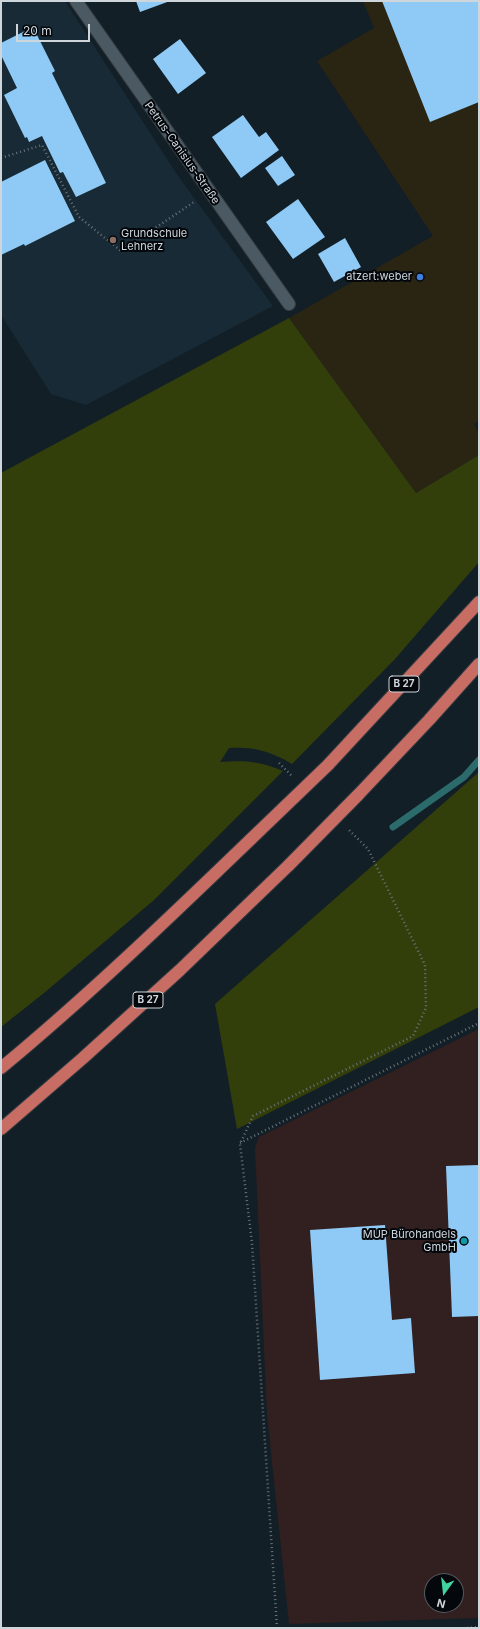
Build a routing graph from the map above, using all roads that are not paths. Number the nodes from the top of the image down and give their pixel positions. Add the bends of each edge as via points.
1 (76, 1) edge
2 (289, 304) dead end
3 (479, 602) edge
4 (479, 664) edge
5 (1, 1068) edge
6 (1, 1129) edge

1 - 2 street, Petrus-Canisius-Straße
3 - 5 highway, B 27, bridge via 328,765 143,943
4 - 6 highway, B 27, bridge via 429,720 289,865 180,970

